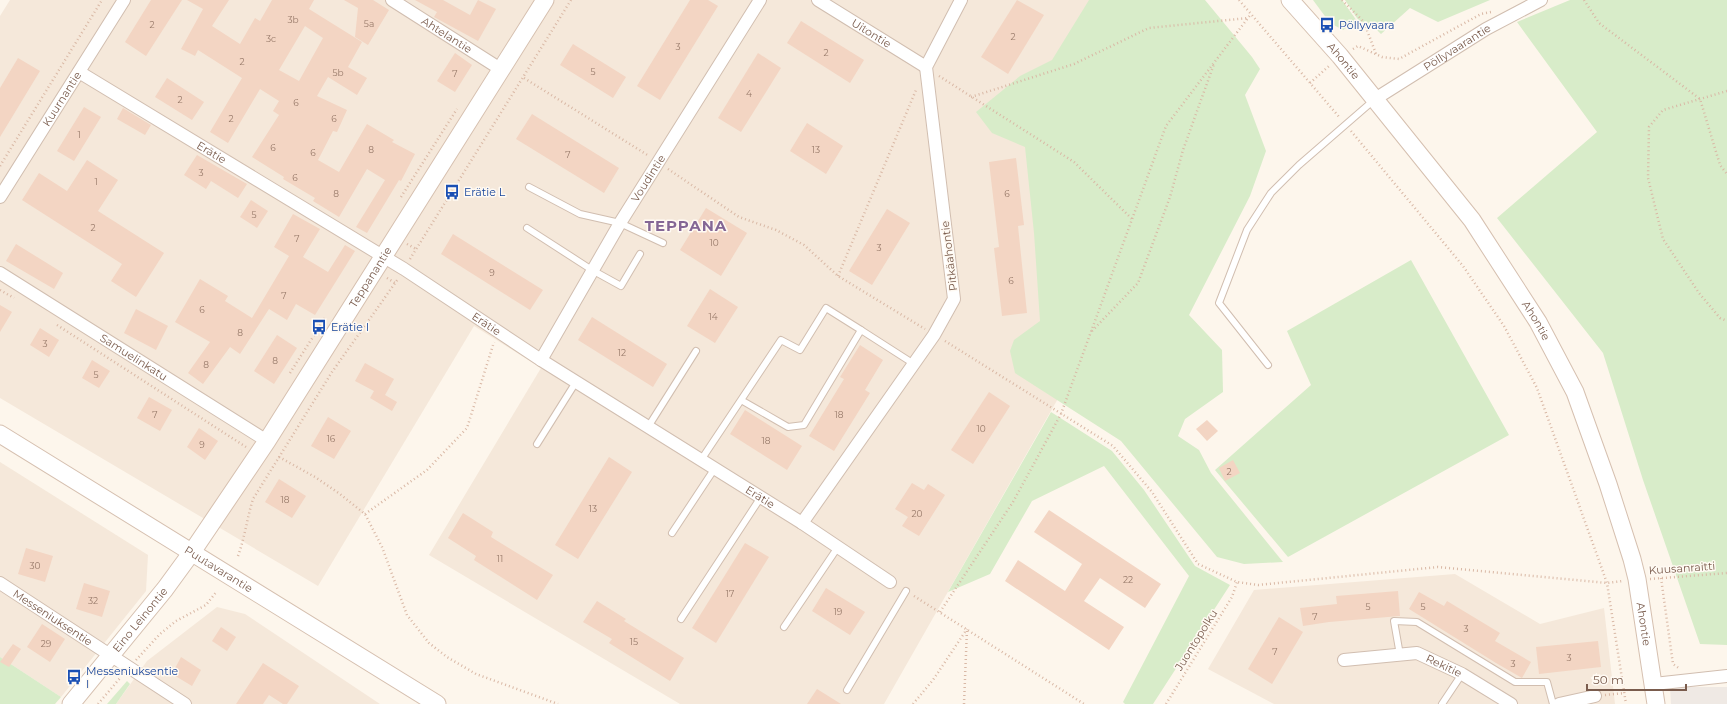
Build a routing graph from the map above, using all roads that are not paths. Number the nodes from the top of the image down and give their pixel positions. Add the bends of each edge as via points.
1 (124, 0) edge
2 (392, 0) edge
3 (545, 0) edge
4 (760, 0) edge
5 (818, 0) edge
6 (961, 0) edge
7 (1290, 0) edge
8 (1541, 0) edge
9 (926, 67) junction
10 (502, 70) junction
11 (79, 72) junction
12 (1375, 99) junction
13 (529, 187) dead end
14 (0, 197) edge
15 (620, 223) junction
16 (527, 228) dead end
17 (664, 243) dead end
18 (640, 254) dead end
19 (384, 257) junction
20 (592, 270) junction
21 (0, 273) edge
22 (861, 330) junction
23 (696, 351) dead end
24 (541, 360) junction
25 (914, 364) junction
26 (1268, 365) dead end
27 (576, 382) junction
28 (741, 400) junction
29 (648, 426) junction
30 (0, 434) edge
31 (537, 444) dead end
32 (262, 448) junction
33 (701, 460) junction
34 (715, 468) junction
35 (761, 497) junction
36 (802, 522) junction
37 (672, 533) dead end
38 (838, 547) junction
39 (192, 552) junction
40 (890, 582) dead end
41 (0, 583) edge
42 (906, 591) road end
43 (681, 619) dead end
44 (784, 627) dead end
45 (1400, 654) junction
46 (112, 655) junction
47 (1344, 660) dead end
48 (1462, 674) junction
49 (1727, 676) edge
50 (1654, 684) junction
51 (847, 690) dead end
52 (1595, 696) road end
53 (72, 704) edge
54 (185, 704) edge
55 (437, 704) edge
56 (1442, 704) edge
57 (1511, 704) edge
58 (1553, 704) edge
59 (1559, 704) edge
60 (1656, 704) edge

1 - 11 street, Kuurnantie
2 - 10 street, Ahtelantie
3 - 10 street, Teppanantie
4 - 15 street, Voudintie
5 - 9 street, Uitontie
6 - 9 street
7 - 12 street, Ahontie
8 - 12 street, Pöllyvaarantie via 1486,29
9 - 25 street, Pitkäahontie via 954,299
10 - 19 street, Teppanantie
11 - 14 street, Kuurnantie
11 - 19 street, Erätie
12 - 26 lane via 1271,193 1247,230 1219,303
12 - 50 street, Ahontie via 1472,220 1538,322 1575,392 1608,484 1637,580
13 - 15 lane via 580,214
15 - 17 lane
15 - 20 street, Voudintie
16 - 20 lane
18 - 20 lane via 621,286
19 - 24 street, Erätie
19 - 32 street, Teppanantie
20 - 24 street, Voudintie
21 - 32 street, Samuelinkatu
22 - 25 lane
22 - 28 lane via 804,425 788,426
22 - 28 lane via 826,308 800,350 781,340
23 - 29 lane
24 - 27 street, Erätie
25 - 36 street, Pitkäahontie
27 - 29 street, Erätie
27 - 31 lane
28 - 33 lane
29 - 33 street, Erätie
30 - 39 street, Puutavarantie
32 - 39 street, Teppanantie
33 - 34 street, Erätie
34 - 35 street, Erätie
34 - 37 lane
35 - 36 street, Erätie
35 - 43 lane
36 - 38 street, Erätie
38 - 40 street, Erätie
38 - 44 lane
39 - 46 street, Eino Leinontie
39 - 55 street, Puutavarantie
41 - 46 street, Messeniuksentie
42 - 51 lane
45 - 47 street, Rekitie
45 - 48 street, Rekitie via 1417,653
45 - 58 lane via 1394,621 1417,622 1515,682 1547,682
46 - 53 street, Eino Leinontie
46 - 54 street, Messeniuksentie
48 - 56 lane
48 - 57 street, Rekitie
49 - 50 street
50 - 60 street, Ahontie
52 - 59 street

